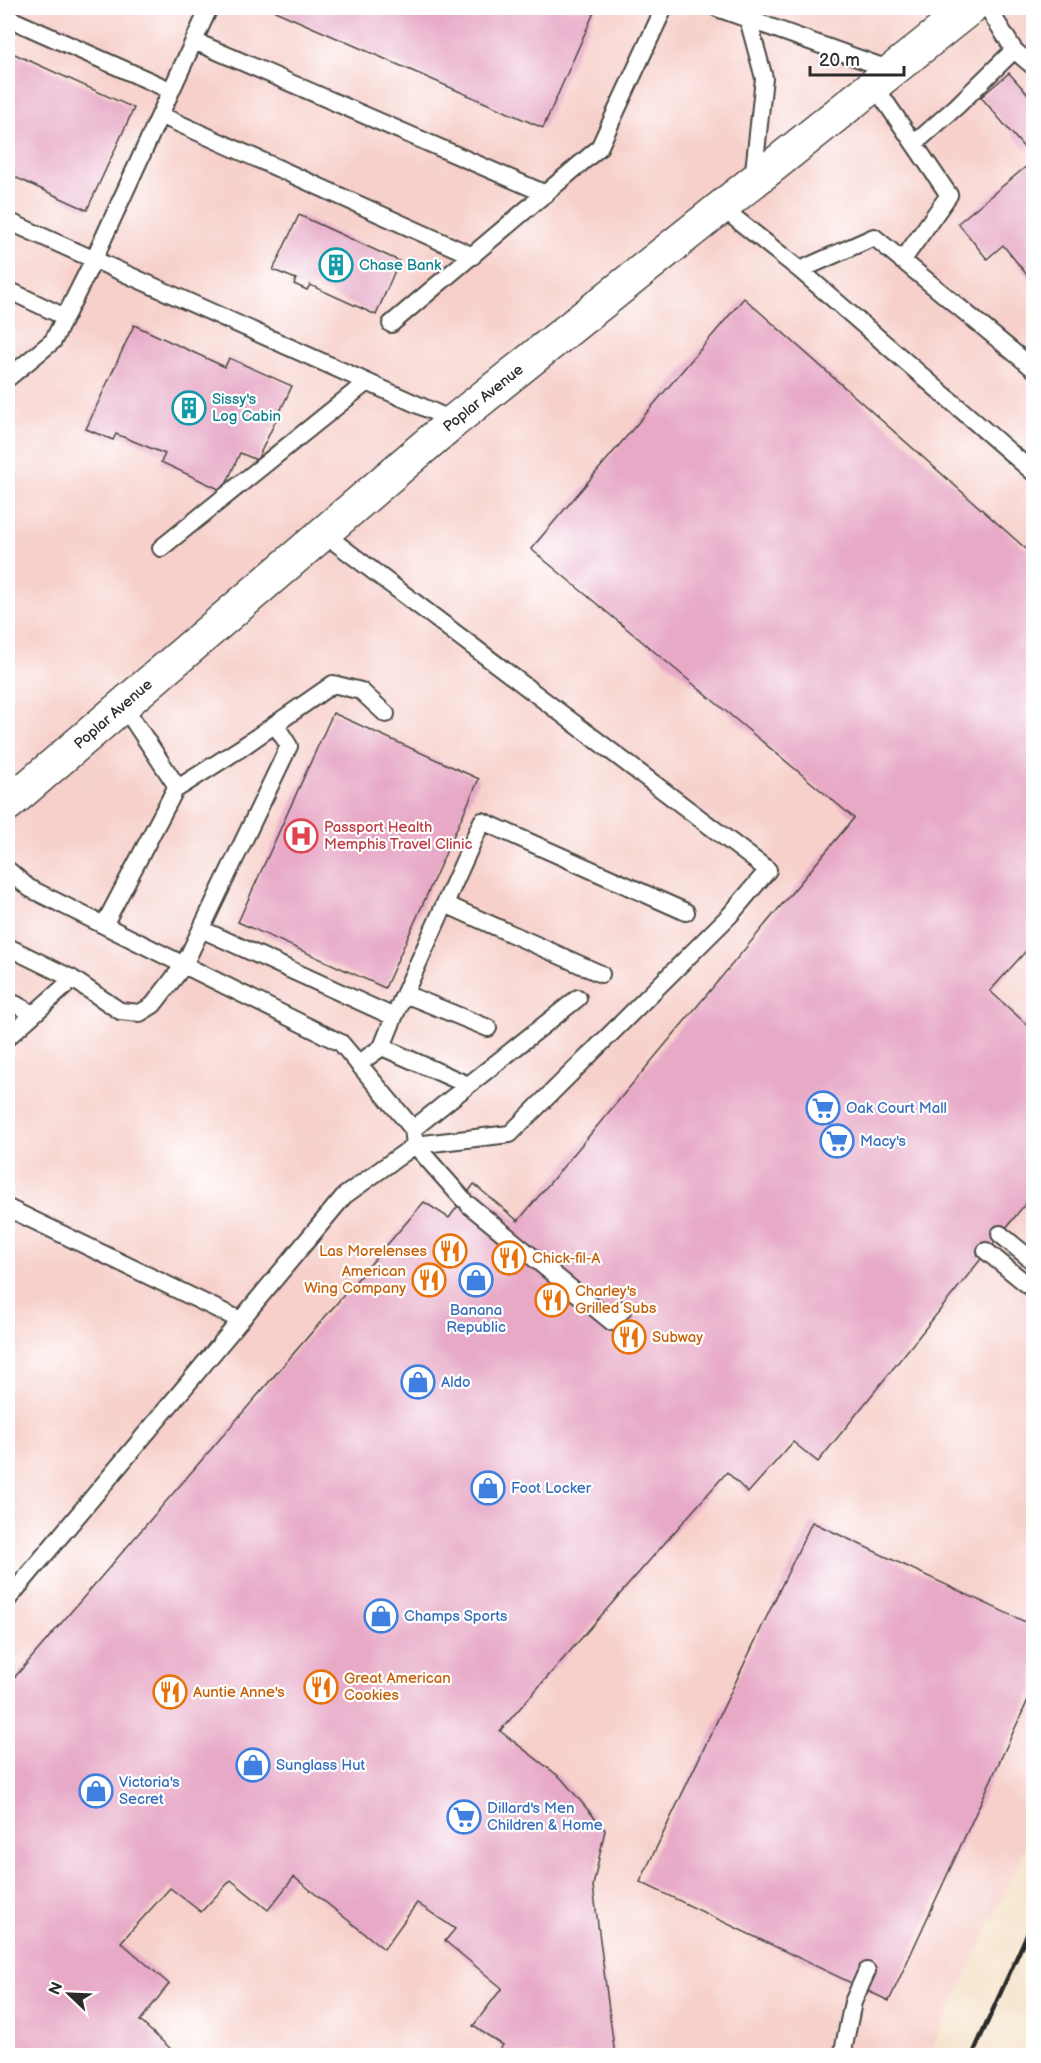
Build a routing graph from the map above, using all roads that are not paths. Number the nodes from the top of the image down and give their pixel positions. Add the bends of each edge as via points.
1 (209, 8) edge
2 (664, 8) edge
3 (717, 8) edge
4 (970, 8) edge
5 (988, 8) edge
6 (8, 18) edge
7 (748, 19) junction
8 (194, 41) junction
9 (1014, 50) junction
10 (1034, 67) edge
11 (883, 77) junction
12 (170, 90) junction
13 (160, 115) junction
14 (914, 144) junction
15 (753, 181) junction
16 (546, 194) junction
17 (722, 207) junction
18 (8, 220) edge
19 (473, 256) junction
20 (94, 260) junction
21 (902, 261) junction
22 (800, 270) junction
23 (8, 290) edge
24 (65, 317) junction
25 (391, 324) dead end
26 (1029, 359) edge
27 (8, 378) edge
28 (367, 382) junction
29 (454, 421) junction
30 (1034, 473) edge
31 (322, 533) junction
32 (161, 548) dead end
33 (123, 705) junction
34 (386, 714) dead end
35 (275, 724) junction
36 (177, 786) junction
37 (8, 804) edge
38 (8, 870) edge
39 (445, 904) junction
40 (686, 912) dead end
41 (104, 925) junction
42 (201, 929) junction
43 (8, 947) edge
44 (184, 965) junction
45 (601, 974) dead end
46 (73, 979) junction
47 (405, 994) junction
48 (578, 998) dead end
49 (15, 1004) dead end
50 (33, 1014) junction
51 (394, 1017) junction
52 (488, 1028) dead end
53 (8, 1037) edge
54 (382, 1047) junction
55 (358, 1064) junction
56 (468, 1085) junction
57 (414, 1137) junction
58 (8, 1209) edge
59 (1000, 1234) dead end
60 (986, 1251) dead end
61 (1034, 1262) edge
62 (1034, 1290) edge
63 (623, 1309) dead end
64 (240, 1320) junction
65 (8, 1599) edge
66 (867, 1971) dead end
67 (842, 2055) edge

1 - 8 lane
2 - 16 lane via 599,148
3 - 7 lane
4 - 11 main road, Poplar Avenue
5 - 9 lane
6 - 12 lane
7 - 11 lane
7 - 15 lane via 764,78
8 - 12 lane
8 - 16 lane
9 - 10 lane
9 - 14 lane
11 - 14 lane
11 - 15 main road, Poplar Avenue
12 - 13 lane
13 - 19 lane
13 - 20 lane
14 - 21 lane via 949,195
15 - 17 main road, Poplar Avenue
16 - 19 lane
17 - 22 lane
17 - 29 main road, Poplar Avenue
18 - 20 lane
19 - 25 lane
20 - 24 lane
20 - 28 lane
21 - 22 lane via 874,237
21 - 26 lane
22 - 30 lane
23 - 24 lane
24 - 27 lane via 53,341
28 - 29 lane
28 - 32 lane
29 - 31 main road, Poplar Avenue
31 - 33 main road, Poplar Avenue
31 - 57 lane via 768,870 730,915 510,1134
33 - 36 lane
33 - 37 main road, Poplar Avenue
34 - 35 lane via 361,691 333,684
35 - 36 lane
35 - 42 lane via 289,746
36 - 41 lane
38 - 41 lane via 29,888
39 - 40 lane via 482,821
39 - 45 lane
39 - 47 lane
41 - 44 lane
42 - 44 lane
42 - 51 lane
43 - 46 lane
44 - 46 lane via 153,1005 140,1013 120,1011
44 - 55 lane via 341,1043
46 - 50 lane
47 - 51 lane
47 - 52 lane
48 - 56 lane
49 - 50 lane
50 - 53 lane
51 - 54 lane
54 - 55 lane
54 - 56 lane
55 - 57 lane
56 - 57 lane
57 - 63 lane via 466,1202 612,1322
57 - 64 lane via 344,1196
58 - 64 lane
59 - 61 lane
60 - 62 lane
64 - 65 lane
66 - 67 lane via 853,2002

